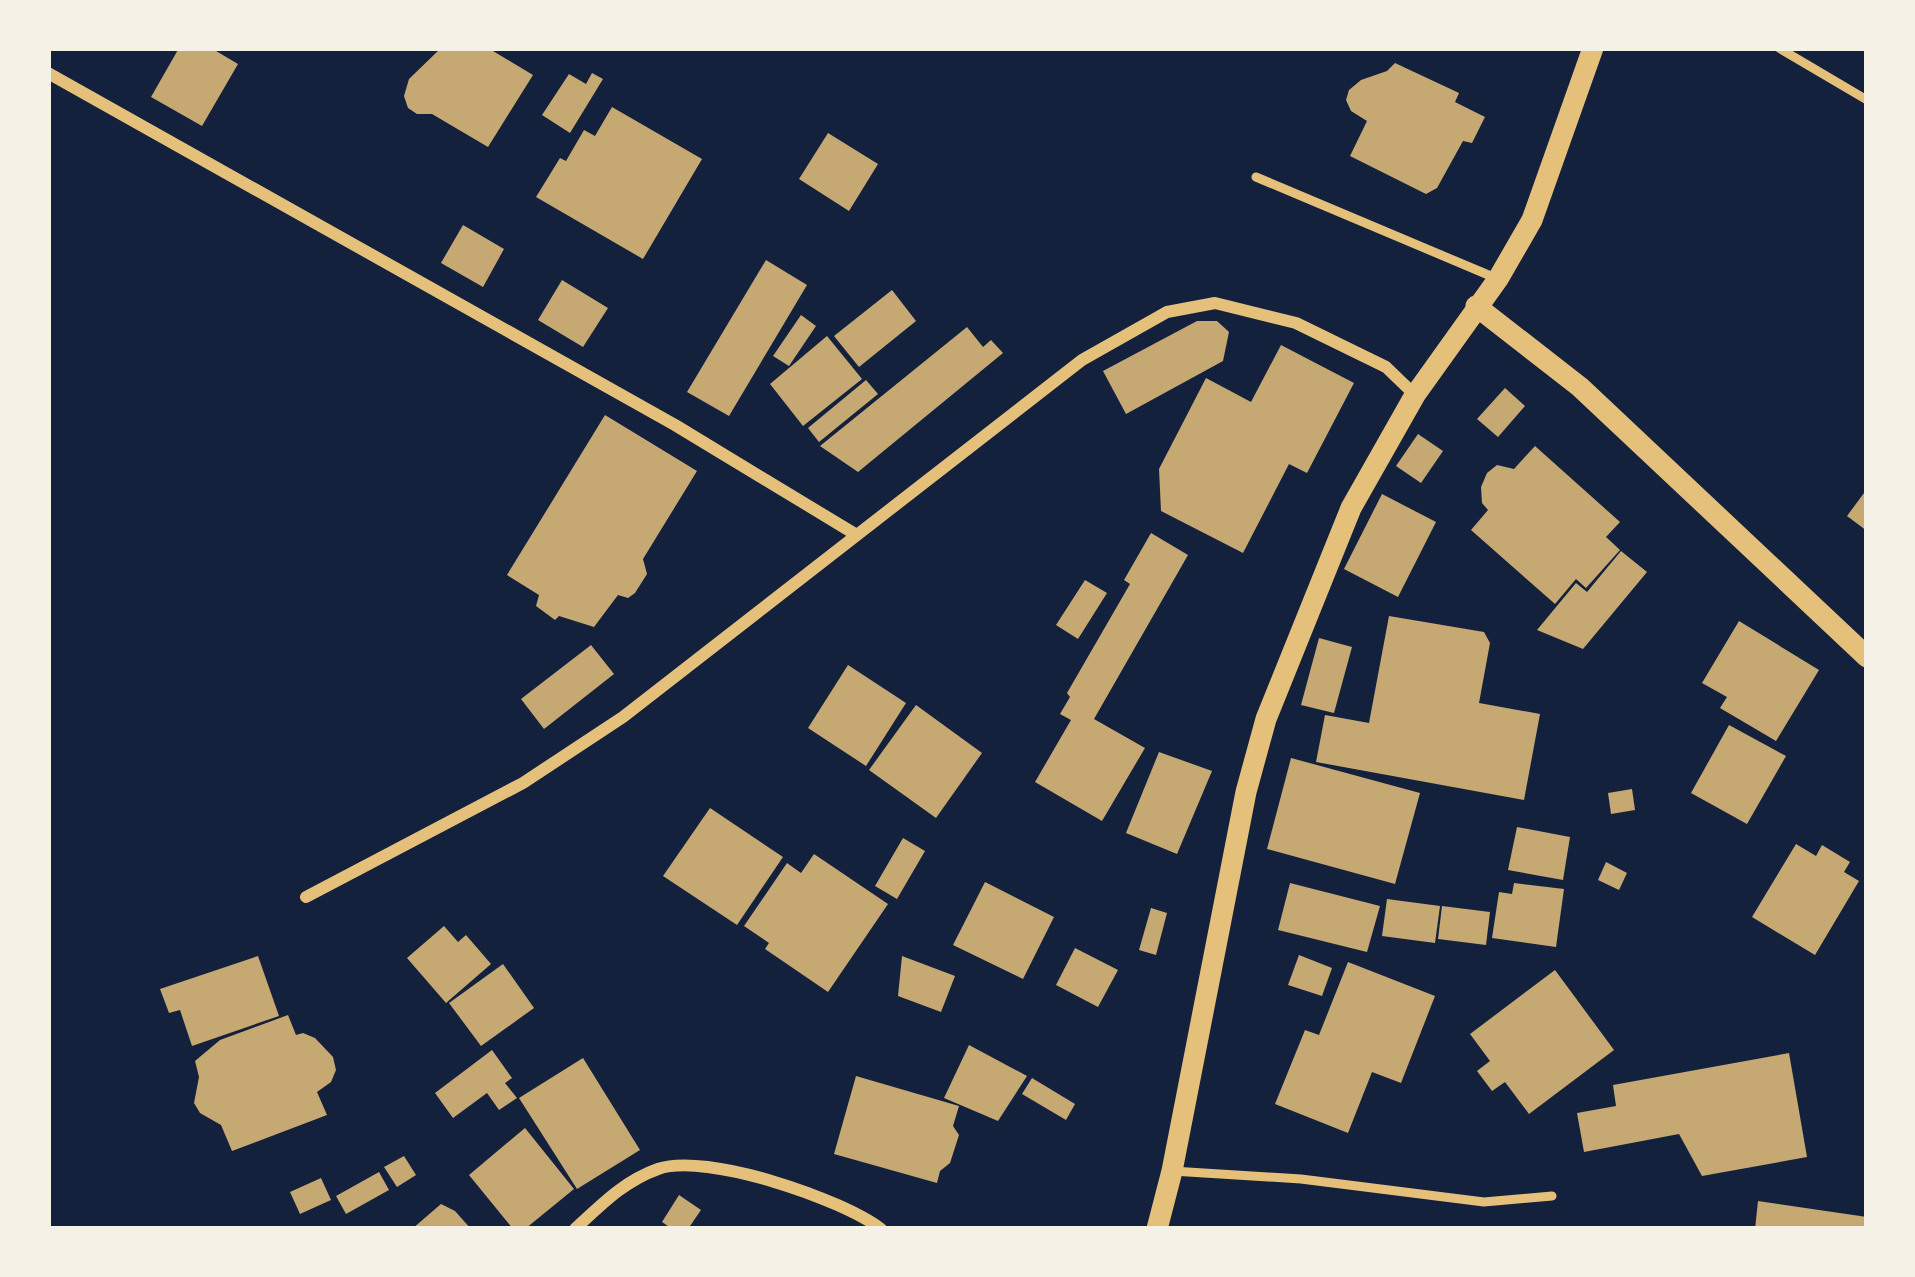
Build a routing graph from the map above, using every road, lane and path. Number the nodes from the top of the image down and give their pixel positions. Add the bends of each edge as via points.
1 (1593, 48) edge
2 (1779, 48) edge
3 (48, 73) edge
4 (1867, 100) edge
5 (1256, 177) dead end
6 (1498, 279) junction
7 (1476, 306) junction
8 (1415, 395) junction
9 (856, 534) junction
10 (1867, 657) edge
11 (306, 897) dead end
12 (1172, 1172) junction
13 (1552, 1196) dead end
14 (575, 1229) edge
15 (881, 1229) edge
16 (1156, 1229) edge

1 - 6 street via 1532,220
2 - 4 lane
3 - 9 street
5 - 6 lane
6 - 7 street
7 - 8 street
7 - 10 street via 1580,387
8 - 9 street via 1386,367 1296,323 1215,302 1167,313 1082,360
8 - 12 street via 1351,508 1267,719
9 - 11 street via 523,783
12 - 13 lane via 1484,1202
12 - 16 street
14 - 15 street via 621,1186 662,1167 703,1164 772,1180

